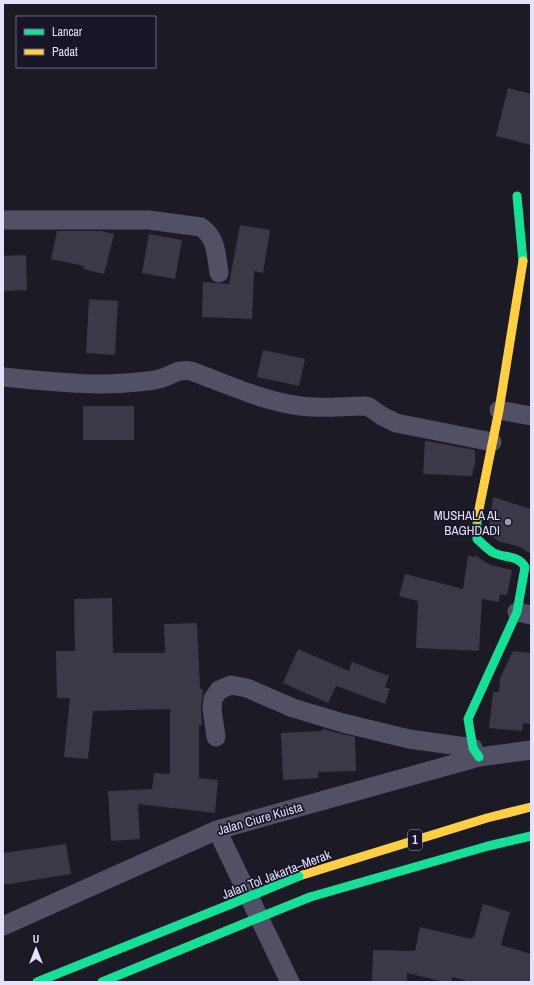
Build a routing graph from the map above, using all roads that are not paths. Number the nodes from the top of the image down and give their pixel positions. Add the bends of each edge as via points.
1 (517, 196) dead end
2 (3, 220) edge
3 (219, 273) dead end
4 (3, 377) edge
5 (499, 410) junction
6 (531, 416) edge
7 (492, 442) junction
8 (524, 614) edge
9 (216, 737) dead end
10 (531, 750) edge
11 (476, 753) junction
12 (531, 807) edge
13 (217, 830) junction
14 (531, 836) edge
15 (3, 926) edge
16 (37, 982) edge
17 (102, 982) edge
18 (290, 982) edge

1 - 5 main road via 523,261
2 - 3 street via 149,220 201,226 208,231 214,242
4 - 7 street via 77,383 138,382 165,378 177,371 185,370 276,401 302,406 365,406 396,423
5 - 6 street
5 - 7 main road
7 - 8 main road via 483,479 476,525 477,539 492,552 523,563
8 - 11 main road via 506,638 482,684 468,719
9 - 11 street via 213,698 219,690 231,685 247,688 293,708 343,723
10 - 11 street, Jalan Ciure Kuista
11 - 13 street, Jalan Ciure Kuista
12 - 16 main road, Jalan Tol Jakarta–Merak / 1, bridge via 486,818 299,876
13 - 15 street, Jalan Ciure Kuista
13 - 18 street
14 - 17 main road, 1, bridge via 310,897

